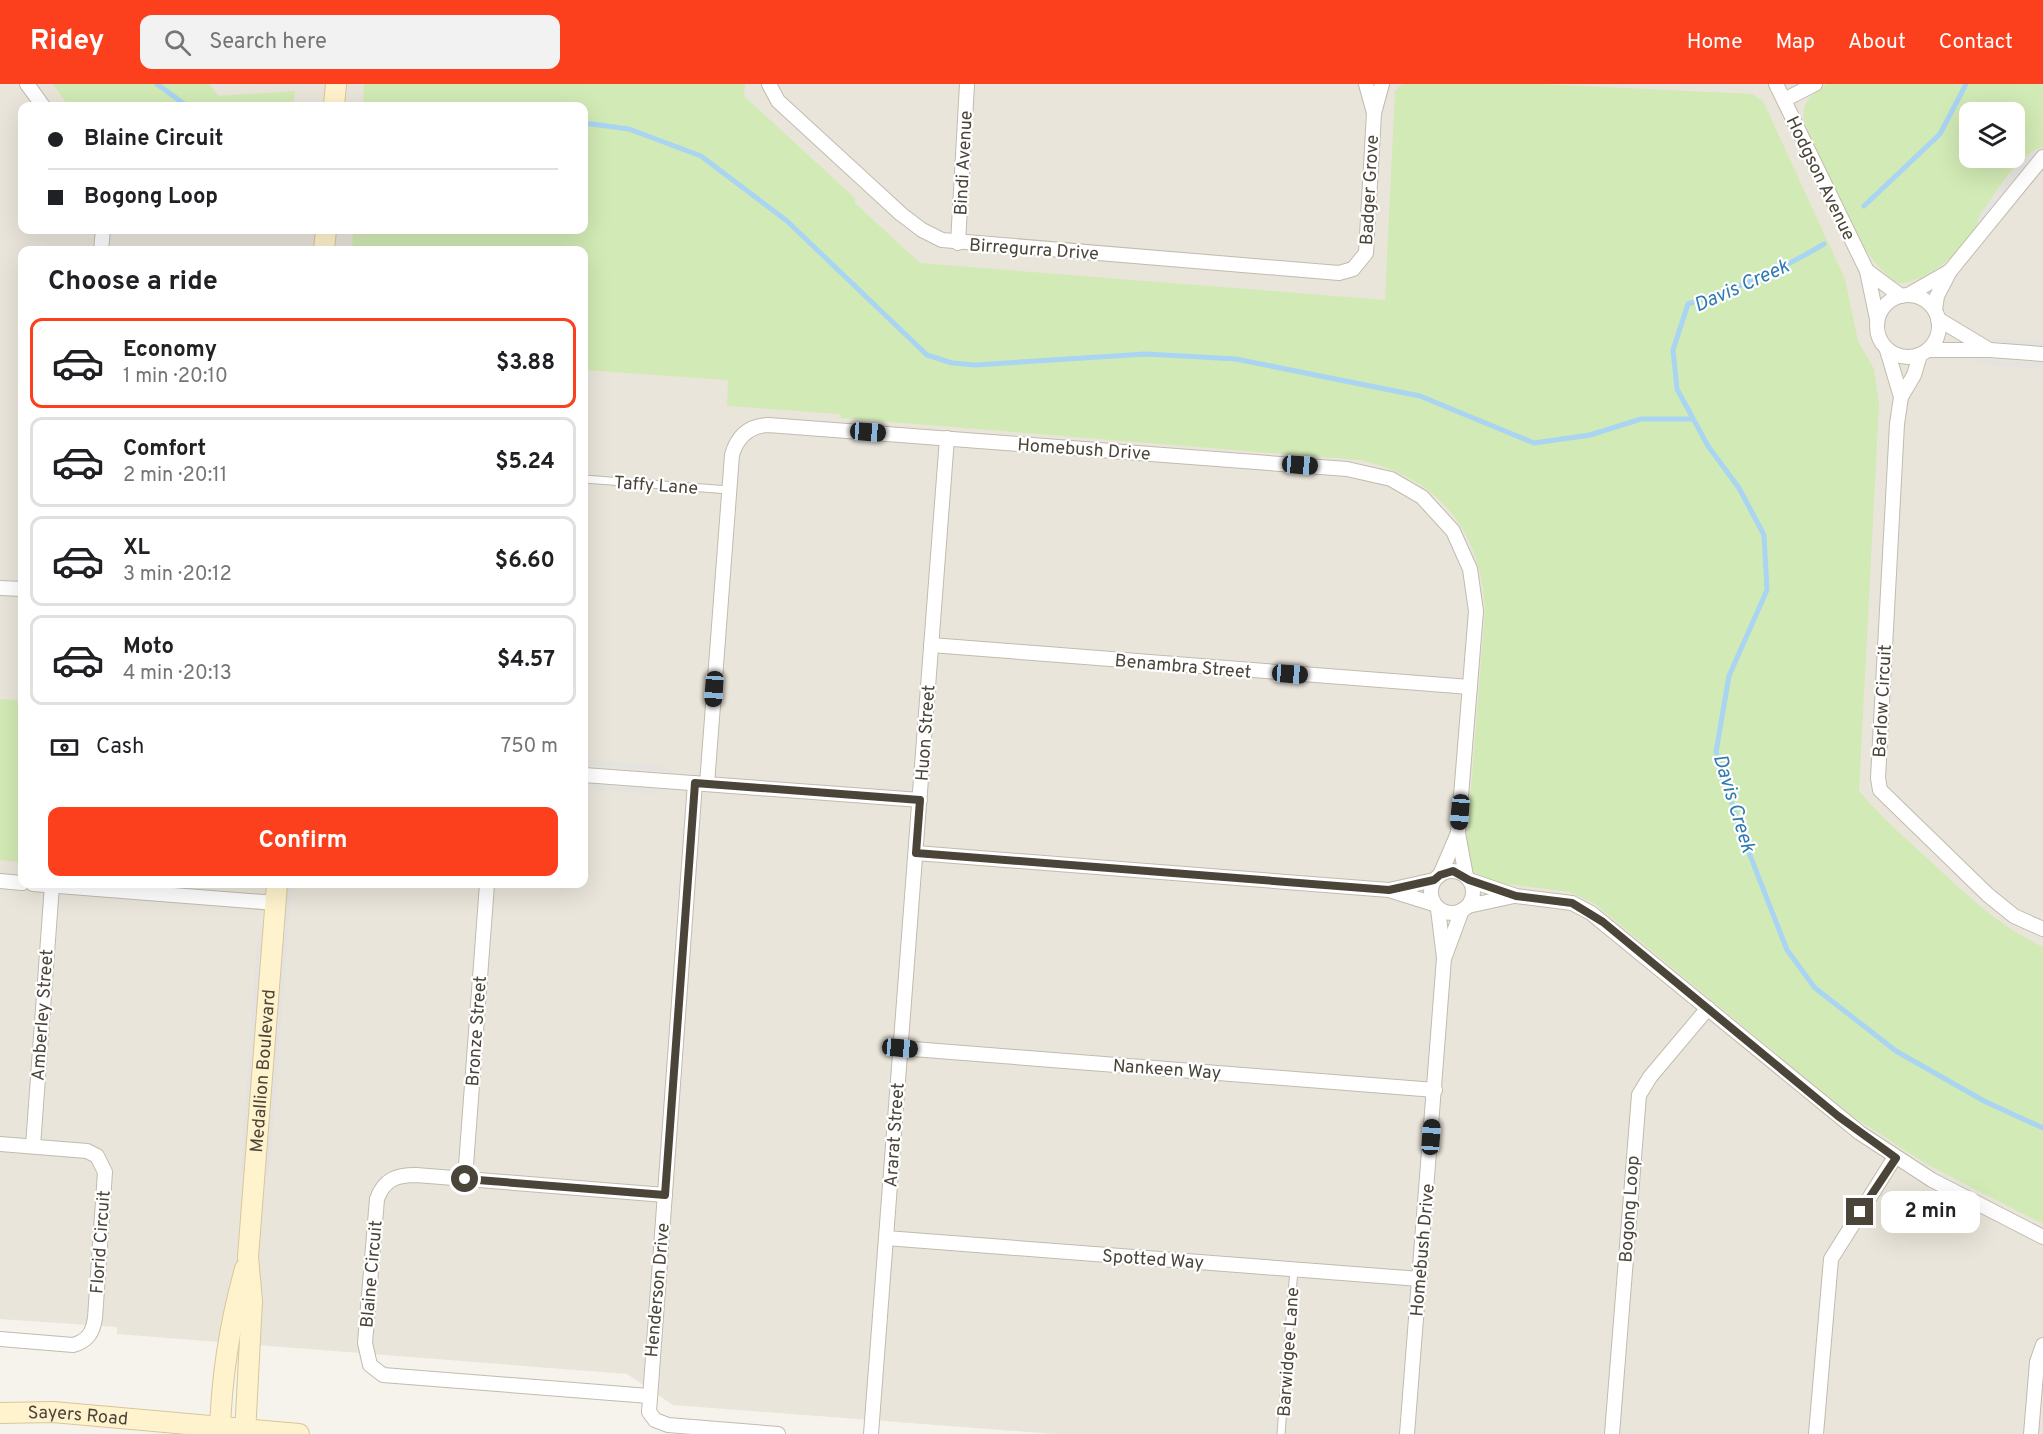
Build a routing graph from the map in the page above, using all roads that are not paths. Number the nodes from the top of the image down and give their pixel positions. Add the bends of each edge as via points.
1 (27, 84) edge
2 (336, 84) edge
3 (770, 84) edge
4 (967, 84) edge
5 (1366, 84) edge
6 (1382, 84) edge
7 (1776, 84) edge
8 (1815, 84) edge
9 (1785, 100) junction
10 (40, 102) edge
11 (334, 102) edge
12 (1374, 113) junction
13 (2043, 157) edge
14 (958, 243) junction
15 (1359, 265) joint
16 (1867, 271) junction
17 (1950, 271) junction
18 (1904, 295) junction
19 (1936, 315) junction
20 (1877, 319) junction
21 (1887, 350) junction
22 (1990, 350) junction
23 (1925, 352) junction
24 (2043, 354) edge
25 (1901, 397) junction
26 (947, 438) junction
27 (588, 479) edge
28 (729, 490) junction
29 (0, 588) edge
30 (18, 589) edge
31 (931, 645) junction
32 (1470, 687) junction
33 (588, 775) edge
34 (701, 783) junction
35 (920, 800) junction
36 (1458, 833) junction
37 (916, 853) junction
38 (1437, 878) junction
39 (1467, 878) junction
40 (0, 881) edge
41 (18, 883) edge
42 (52, 888) edge
43 (136, 888) edge
44 (487, 888) edge
45 (1389, 890) junction
46 (276, 893) edge
47 (1516, 896) junction
48 (1436, 906) junction
49 (1465, 908) junction
50 (2043, 929) edge
51 (1444, 958) junction
52 (1708, 1008) junction
53 (900, 1048) junction
54 (1435, 1090) junction
55 (0, 1144) edge
56 (33, 1146) junction
57 (1896, 1158) junction
58 (465, 1179) junction
59 (665, 1195) junction
60 (2043, 1237) edge
61 (886, 1238) junction
62 (248, 1257) junction
63 (1294, 1269) junction
64 (1420, 1279) junction
65 (0, 1340) edge
66 (2043, 1345) edge
67 (649, 1396) junction
68 (0, 1413) edge
69 (220, 1430) edge
70 (245, 1432) edge
71 (299, 1434) edge
72 (778, 1434) edge
73 (871, 1434) edge
74 (1281, 1434) edge
75 (1407, 1434) edge
76 (1612, 1434) edge
77 (1816, 1434) edge
78 (2031, 1434) edge

1 - 10 street
2 - 11 street
3 - 14 street, Birregurra Drive via 778,101 907,219 932,235
4 - 14 street, Bindi Avenue
5 - 12 street, Badger Grove
6 - 12 street, Badger Grove
7 - 9 street, Hodgson Avenue
8 - 9 street
9 - 16 street, Hodgson Avenue
12 - 15 street, Badger Grove via 1367,246
13 - 17 street
14 - 15 street, Birregurra Drive via 1339,273
16 - 18 street, Hodgson Avenue
16 - 20 street, Hodgson Avenue
17 - 18 street
17 - 19 street via 1937,296
18 - 19 street via 1922,298
18 - 20 street via 1886,303
19 - 22 street
19 - 23 street via 1938,334
20 - 21 street via 1878,337
21 - 23 street via 1905,357
21 - 25 street, Barlow Circuit
22 - 23 street
22 - 24 street
23 - 25 street, Barlow Circuit
25 - 50 street, Barlow Circuit via 1878,766 1880,790 1988,895 2014,916
26 - 28 street, Homebush Drive via 759,425 745,432 735,445
26 - 31 street, Huon Street
26 - 32 street, Homebush Drive via 1347,469 1391,479 1435,509 1453,531 1465,555 1476,603
27 - 28 lane, Taffy Lane
28 - 34 street, Homebush Drive
29 - 30 street
31 - 32 street, Benambra Street
31 - 35 street, Huon Street
32 - 36 street, Homebush Drive
33 - 34 street, Huon Street
34 - 35 street, Huon Street
34 - 59 street, Henderson Drive
35 - 37 street, Ararat Street
36 - 38 street, Homebush Drive
36 - 39 street, Homebush Drive
37 - 45 street
37 - 53 street, Ararat Street
38 - 39 street via 1453,871
38 - 45 street
38 - 48 street via 1431,893
39 - 47 street
39 - 49 street via 1473,893
40 - 41 street
42 - 56 street, Amberley Street
43 - 46 street
44 - 58 street, Bronze Street
45 - 48 street
46 - 62 street, Medallion Boulevard
47 - 49 street
47 - 52 street via 1561,901 1591,913
48 - 49 street via 1448,913
48 - 51 street, Homebush Drive
49 - 51 street, Homebush Drive
51 - 54 street, Homebush Drive
52 - 57 street via 1838,1116
52 - 76 street, Bogong Loop via 1650,1077 1640,1095
53 - 54 street, Nankeen Way
53 - 61 street, Ararat Street
54 - 64 street, Homebush Drive
55 - 56 street, Florid Circuit
56 - 65 street, Florid Circuit via 87,1151 104,1166 94,1324 87,1338 73,1345
57 - 60 street
57 - 77 street via 1831,1259
58 - 59 street, Blaine Circuit
58 - 67 street, Blaine Circuit via 404,1175 391,1179 380,1192 365,1343 366,1356 374,1371 391,1377
59 - 67 street, Henderson Drive
61 - 63 street, Spotted Way
61 - 73 street, Ararat Street
62 - 69 street, Medallion Boulevard via 227,1344
62 - 70 street, Medallion Boulevard via 252,1301
63 - 64 street, Spotted Way
63 - 74 lane, Barwidgee Lane
64 - 75 street, Homebush Drive
66 - 78 street via 2037,1362
67 - 72 street, Henderson Drive via 651,1416 668,1425
68 - 69 street, Sayers Road via 53,1412
69 - 70 street, Sayers Road
70 - 71 street, Sayers Road

